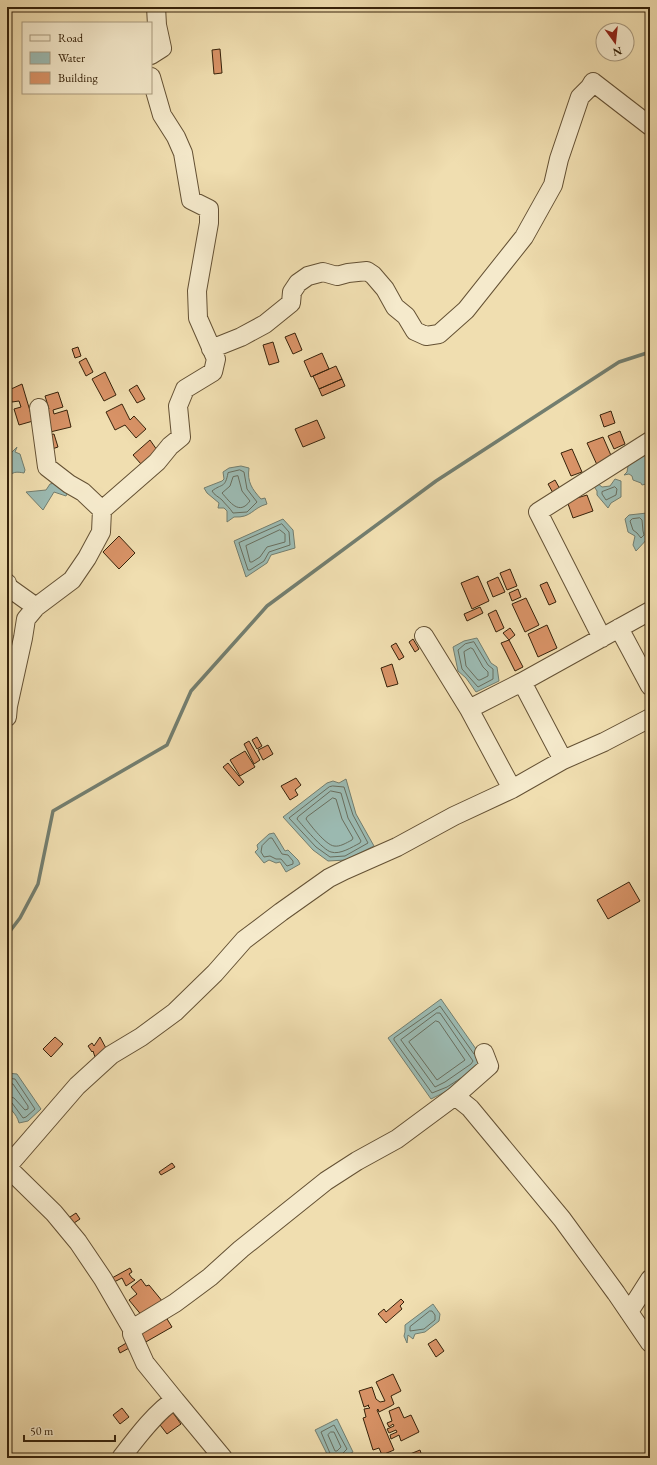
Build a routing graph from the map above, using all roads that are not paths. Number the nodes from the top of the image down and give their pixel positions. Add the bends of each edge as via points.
1 (156, 7) edge
2 (152, 54) edge
3 (152, 81) edge
4 (650, 126) edge
5 (211, 349) junction
6 (39, 408) dead end
7 (650, 440) edge
8 (102, 510) junction
9 (7, 583) edge
10 (36, 606) junction
11 (650, 611) edge
12 (619, 628) junction
13 (424, 636) dead end
14 (602, 638) junction
15 (522, 682) junction
16 (650, 686) edge
17 (469, 709) junction
18 (7, 717) edge
19 (650, 718) edge
20 (563, 760) junction
21 (512, 789) junction
22 (484, 1053) dead end
23 (455, 1096) junction
24 (7, 1167) edge
25 (650, 1279) edge
26 (629, 1312) junction
27 (132, 1329) junction
28 (650, 1343) edge
29 (175, 1400) junction
30 (121, 1458) edge
31 (223, 1458) edge

1 - 2 street via 162,48
3 - 5 street via 162,115 183,153 191,200 209,209 210,223 197,291 198,318
4 - 5 street via 592,82 580,97 553,185 524,237 466,310 439,334 426,336 415,331 406,316 395,307 385,289 367,271 337,276 323,272 308,276 298,283 292,292 291,303 265,324
5 - 8 street via 216,358 213,372 184,389 178,406 181,437 157,462
6 - 8 street via 47,467 83,492
7 - 14 street via 538,512
8 - 10 street via 101,532 72,580
9 - 10 street via 8,587
10 - 18 street via 26,620
11 - 12 street
12 - 14 street
12 - 16 street
13 - 17 street
14 - 15 street
15 - 17 street
15 - 20 street
17 - 21 street
19 - 20 street
20 - 21 street
21 - 24 street via 329,878 280,912 244,940 175,1012 111,1055 77,1086
22 - 23 street via 489,1066
23 - 26 street via 470,1108 562,1219
23 - 27 street via 397,1139 326,1181 204,1281 175,1303
24 - 27 street via 54,1213 78,1242
25 - 26 street
26 - 28 street
27 - 29 street via 145,1363
29 - 30 street via 150,1422
29 - 31 street

